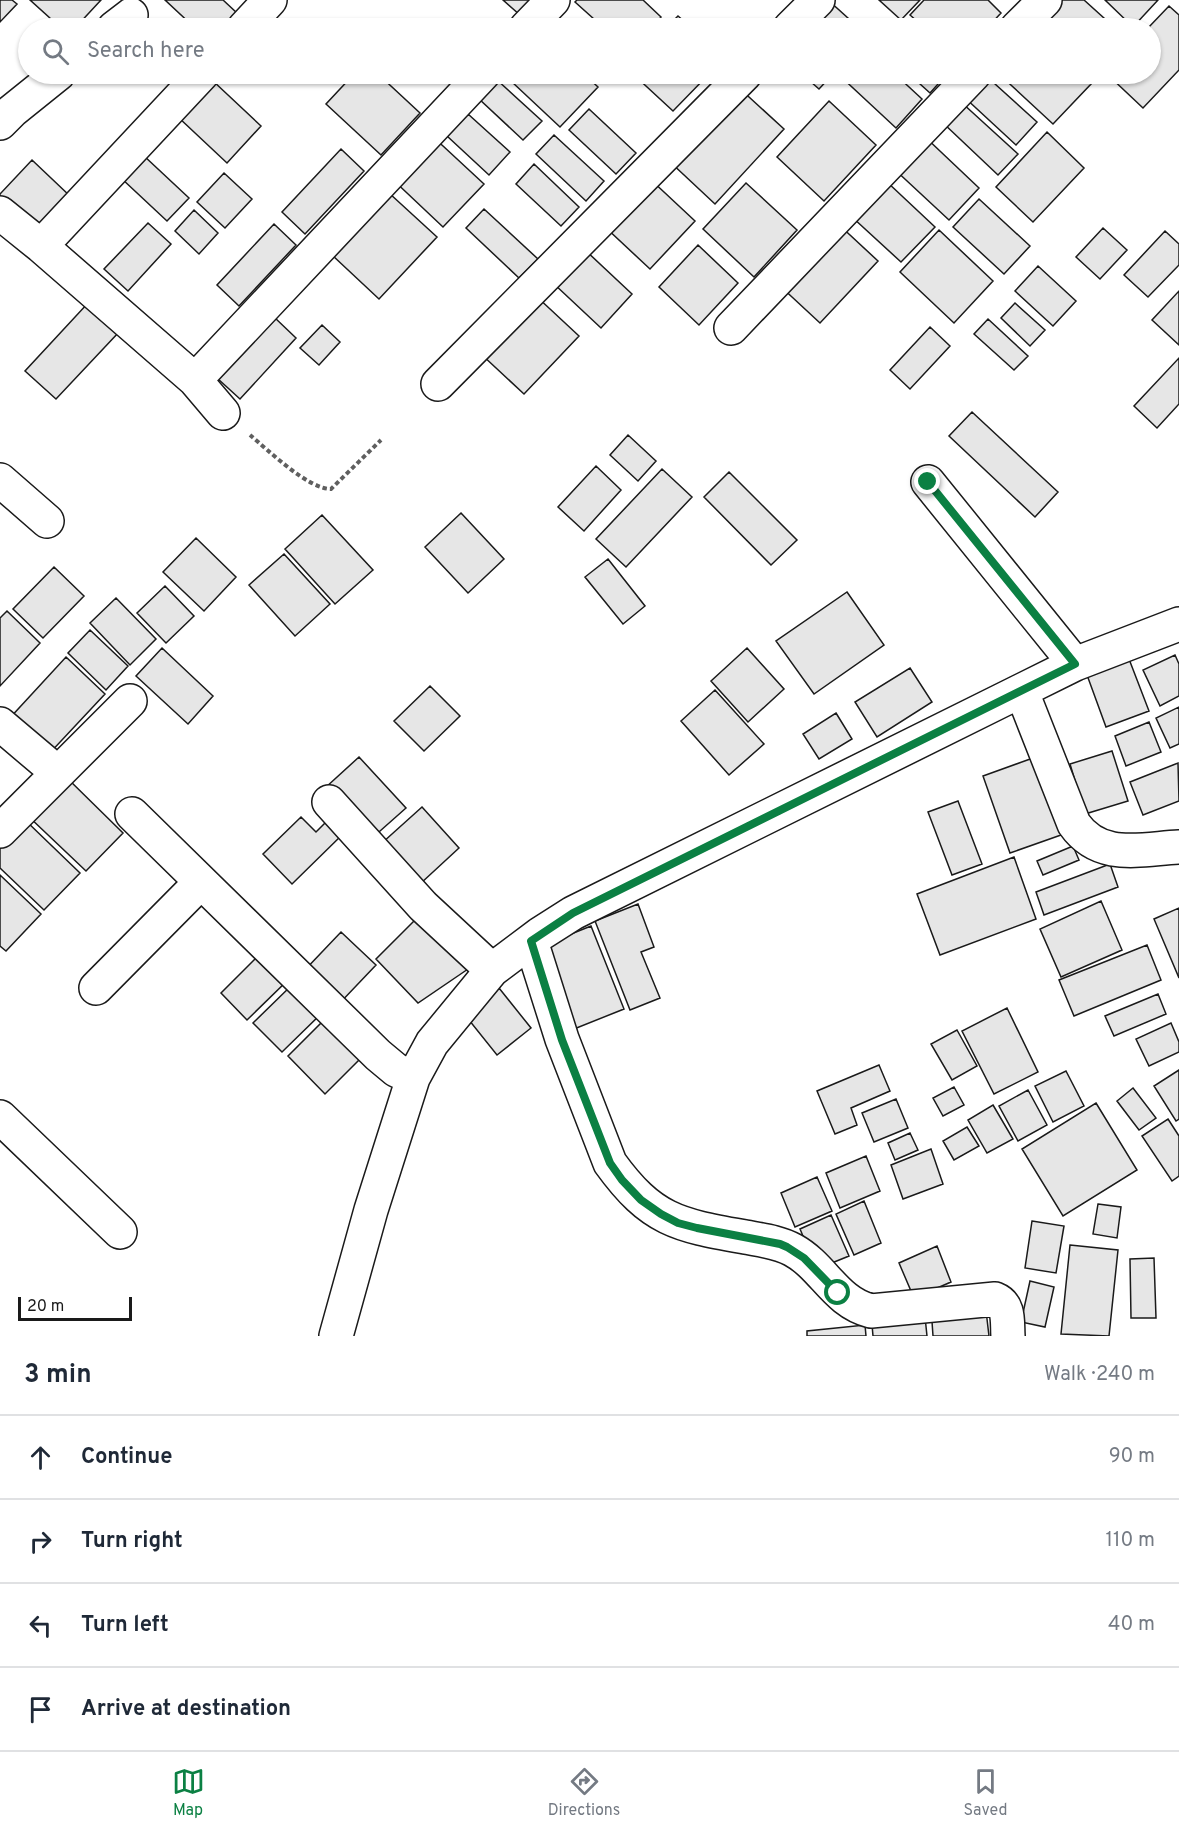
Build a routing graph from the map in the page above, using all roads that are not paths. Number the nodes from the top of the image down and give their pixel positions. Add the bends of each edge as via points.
1 (270, 0) edge
2 (553, 0) edge
3 (818, 0) edge
4 (1045, 0) edge
5 (253, 18) edge
6 (536, 18) edge
7 (800, 18) edge
8 (1027, 18) edge
9 (43, 84) edge
10 (193, 84) edge
11 (474, 84) edge
12 (735, 84) edge
13 (964, 84) edge
14 (4, 111) edge
15 (0, 213) edge
16 (41, 246) junction
17 (731, 328) dead end
18 (195, 380) junction
19 (438, 384) dead end
20 (223, 414) road end
21 (0, 480) edge
22 (928, 482) dead end
23 (47, 521) dead end
24 (1176, 633) edge
25 (1075, 664) junction
26 (1022, 692) junction
27 (130, 701) dead end
28 (0, 723) edge
29 (58, 773) junction
30 (329, 802) dead end
31 (132, 814) dead end
32 (0, 831) edge
33 (1179, 847) edge
34 (201, 882) junction
35 (531, 941) junction
36 (492, 970) junction
37 (96, 988) dead end
38 (413, 1078) junction
39 (0, 1117) edge
40 (120, 1232) dead end
41 (336, 1336) edge
42 (1008, 1336) edge

1 - 5 street
2 - 6 street
3 - 7 street
4 - 8 street
9 - 14 street
10 - 16 street
11 - 18 street
12 - 19 street
13 - 17 street
15 - 16 street
16 - 18 street
18 - 20 street
21 - 23 street
22 - 25 street
24 - 25 street
25 - 26 street
26 - 33 street via 1080,833 1100,847 1120,851
26 - 35 street via 573,913
27 - 29 street
28 - 29 street
29 - 32 street
30 - 36 street via 423,906
31 - 34 street
34 - 37 street
34 - 38 street via 378,1055
35 - 36 street
35 - 42 street via 562,1040 610,1163 641,1200 678,1223 780,1244 796,1251 838,1293 855,1306 871,1311 995,1299 1006,1309
36 - 38 street via 432,1043
38 - 41 street
39 - 40 street

